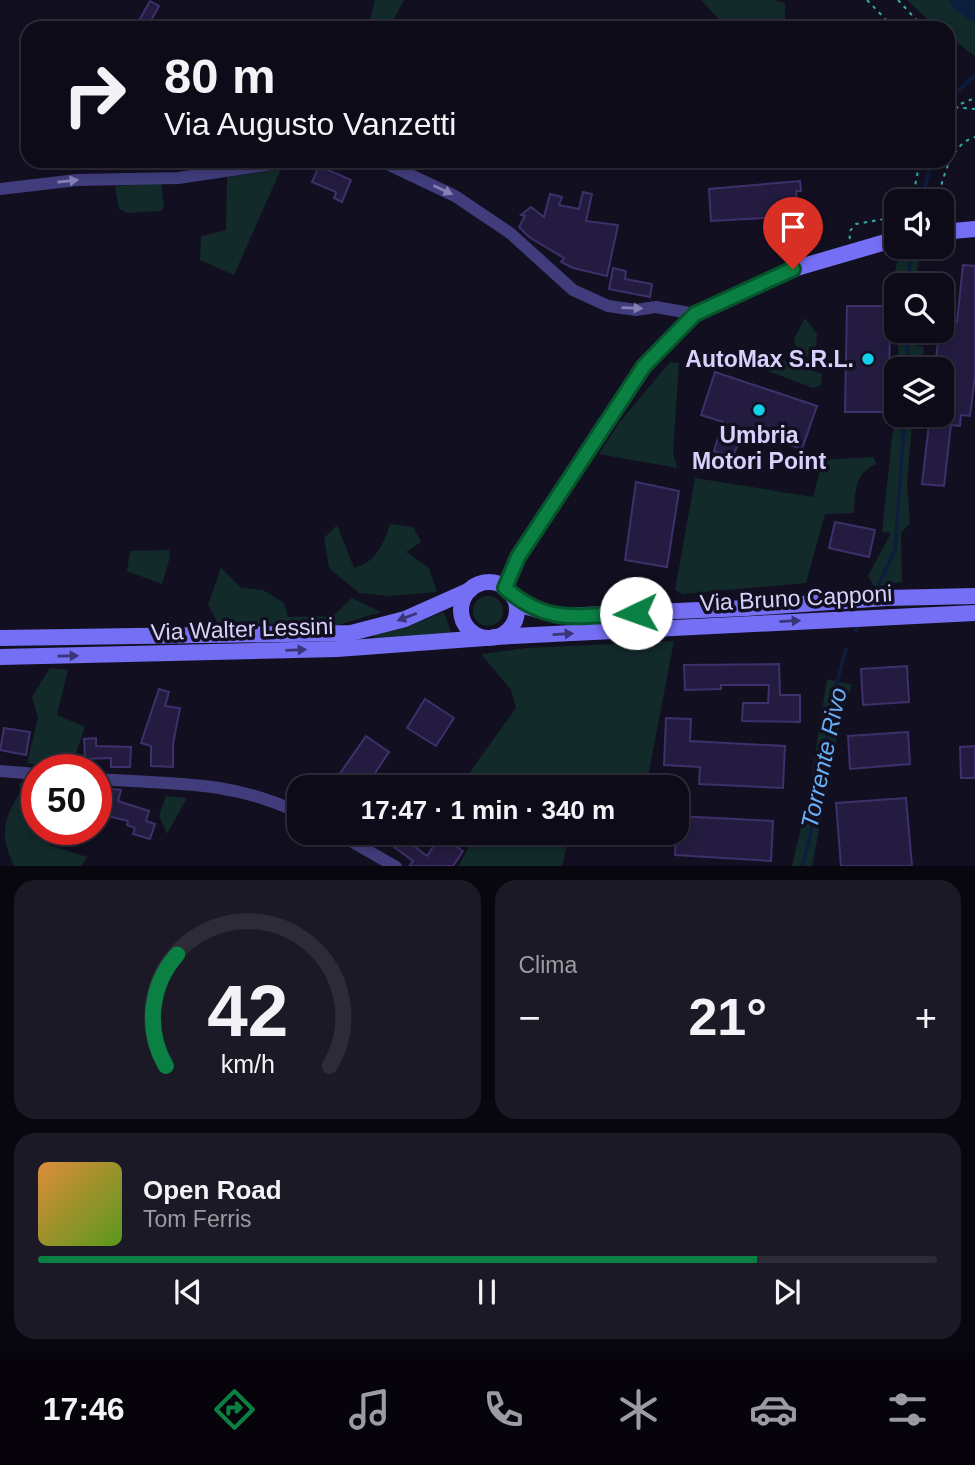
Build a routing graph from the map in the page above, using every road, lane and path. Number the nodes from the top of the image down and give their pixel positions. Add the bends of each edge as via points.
1 (867, 0) edge
2 (898, 0) edge
3 (887, 21) edge
4 (918, 21) edge
5 (975, 99) edge
6 (955, 106) edge
7 (955, 107) edge
8 (975, 109) edge
9 (975, 137) edge
10 (955, 152) edge
11 (246, 168) edge
12 (395, 168) edge
13 (919, 168) edge
14 (948, 168) edge
15 (0, 189) edge
16 (914, 189) edge
17 (941, 189) edge
18 (884, 219) edge
19 (975, 229) edge
20 (954, 231) edge
21 (850, 240) dead end
22 (884, 242) edge
23 (695, 314) junction
24 (470, 590) junction
25 (509, 592) junction
26 (975, 596) edge
27 (975, 613) edge
28 (0, 638) edge
29 (490, 638) junction
30 (0, 657) edge
31 (0, 771) edge
32 (21, 773) edge
33 (112, 780) edge
34 (287, 807) edge
35 (358, 845) edge
36 (396, 866) edge

1 - 3 path
2 - 4 path
5 - 6 path
7 - 8 path
9 - 10 path
15 -> 11 street via 77,180 178,178
12 -> 23 street via 466,203 510,233 573,290 608,306
13 - 16 path
14 - 17 path
18 - 21 path via 856,224 849,232
19 - 20 main road
22 - 23 main road via 793,269
23 - 25 main road via 644,366 518,557
24 - 25 main road via 487,583
24 -> 28 main road, Via Walter Lessini via 405,620 351,634
24 - 29 main road via 461,615 469,631
25 - 26 main road, Via Bruno Capponi via 527,607 562,616
25 - 29 main road via 516,605 514,622
29 -> 27 main road, Via Bruno Capponi
30 -> 29 main road, Via Walter Lessini via 324,650
31 - 32 street
33 - 34 street via 232,788
35 - 36 street

